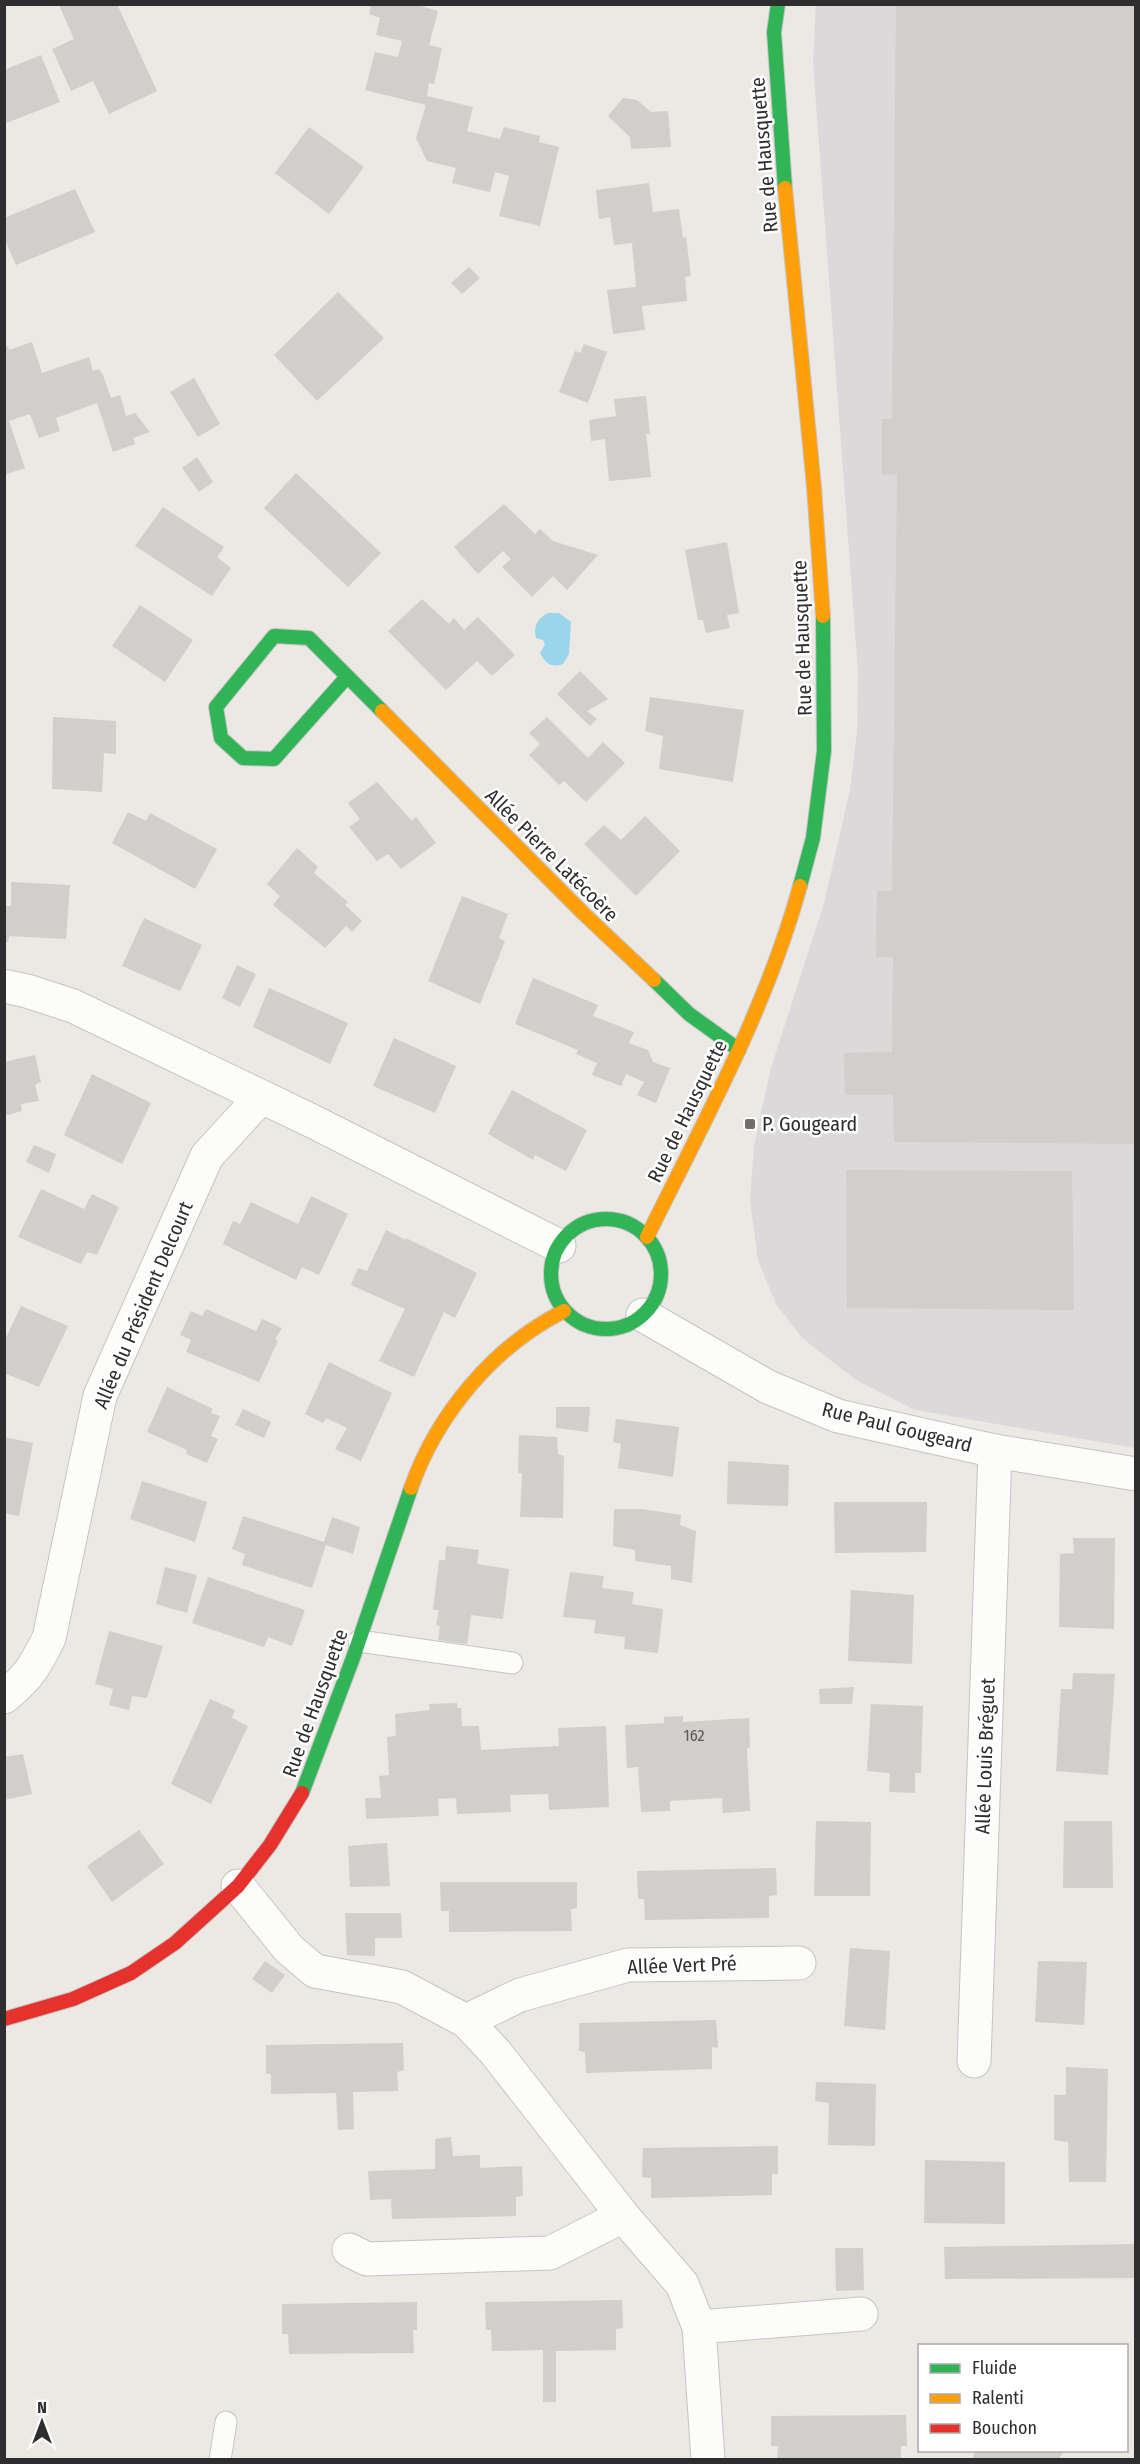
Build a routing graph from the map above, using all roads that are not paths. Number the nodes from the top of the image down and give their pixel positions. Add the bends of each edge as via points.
1 (778, 4) edge
2 (346, 678) junction
3 (4, 987) edge
4 (739, 1050) junction
5 (261, 1097) junction
6 (647, 1237) junction
7 (559, 1246) junction
8 (564, 1311) junction
9 (643, 1315) junction
10 (995, 1451) junction
11 (1136, 1474) edge
12 (359, 1641) junction
13 (512, 1663) dead end
14 (4, 1697) edge
15 (238, 1886) junction
16 (800, 1963) dead end
17 (4, 2019) edge
18 (466, 2021) junction
19 (974, 2061) dead end
20 (623, 2216) junction
21 (349, 2250) dead end
22 (861, 2314) dead end
23 (699, 2327) junction
24 (226, 2422) dead end
25 (220, 2460) edge
26 (708, 2460) edge

1 - 4 street, Rue de Hausquette via 774,32 779,128 824,632 824,751 813,838 786,936
2 - 2 street, Allée Pierre Latécoère via 274,759 243,758 220,738 216,707 274,636 309,638
2 - 4 street, Allée Pierre Latécoère via 689,1014
3 - 5 street via 73,1006
4 - 6 street, Rue de Hausquette
5 - 7 street
5 - 14 street, Allée du Président Delcourt via 207,1156 100,1396 49,1638 25,1681
6 - 7 street via 634,1226 601,1219 584,1224
6 - 9 street via 657,1252 661,1269 654,1302
7 - 8 street via 550,1279
8 - 9 street via 578,1322 612,1329
8 - 12 street, Rue de Hausquette via 544,1321 493,1361 443,1420 412,1484
9 - 10 street, Rue Paul Gougeard via 768,1388 838,1416
10 - 11 street, Rue Paul Gougeard
10 - 19 street, Allée Louis Bréguet
12 - 13 lane
12 - 15 street, Rue de Hausquette via 306,1787 270,1845
15 - 17 street, Rue de Hausquette via 175,1943 131,1973 73,1999
15 - 18 street via 289,1949 315,1971 402,1987
16 - 18 street, Allée Vert Pré via 627,1965 520,1995
18 - 20 street via 496,2052
20 - 21 street via 550,2253 367,2259
20 - 23 street via 682,2284
22 - 23 street
23 - 26 street
24 - 25 lane

